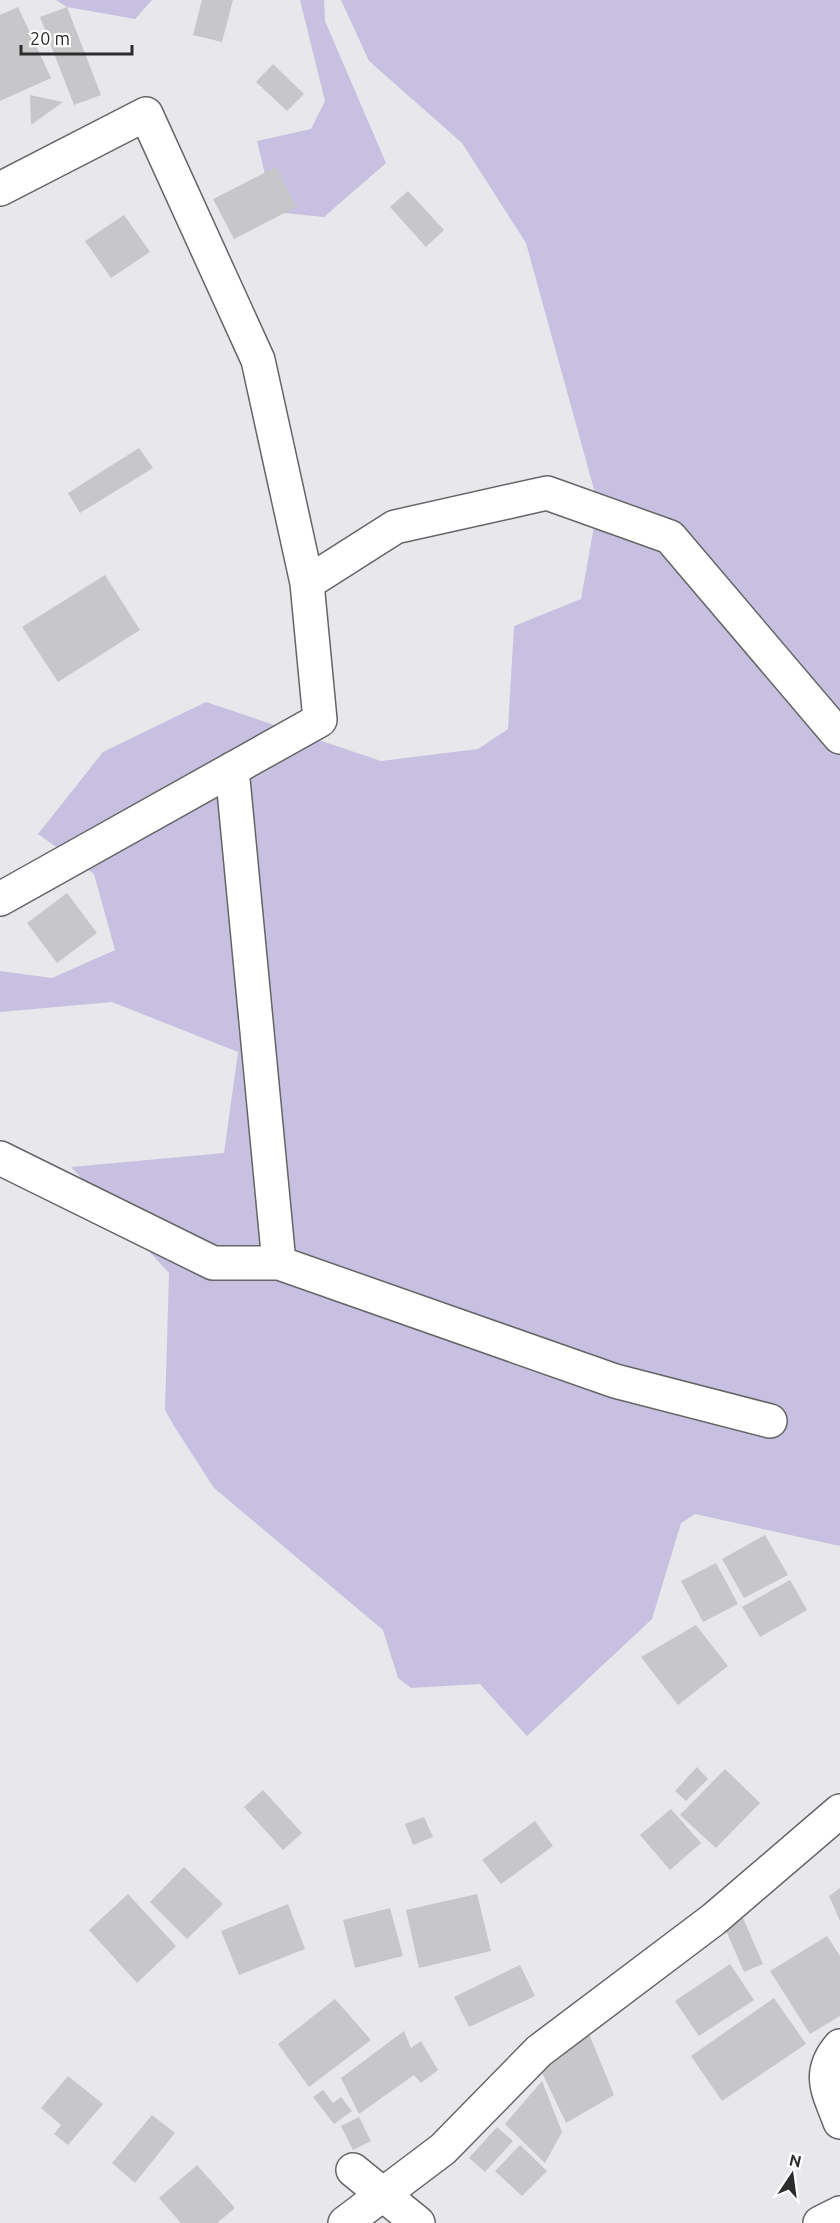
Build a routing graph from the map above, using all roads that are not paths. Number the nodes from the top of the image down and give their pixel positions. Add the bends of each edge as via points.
1 (0, 189) edge
2 (307, 583) junction
3 (840, 737) edge
4 (232, 769) junction
5 (0, 899) edge
6 (0, 1158) edge
7 (279, 1263) junction
8 (770, 1421) dead end
9 (840, 1811) edge
10 (840, 2046) edge
11 (840, 2122) edge
12 (353, 2170) dead end
13 (382, 2194) junction
14 (840, 2213) edge
15 (345, 2223) edge
16 (418, 2223) edge
17 (820, 2223) edge

1 - 2 street via 146,114 258,360
2 - 3 street via 395,527 547,493 670,537
2 - 4 street via 320,720
4 - 5 street
4 - 7 street
6 - 7 street via 213,1263
7 - 8 street via 615,1381
9 - 13 street via 714,1919 539,2051 443,2149
10 - 11 street via 829,2060 826,2083
12 - 13 street
13 - 15 street
13 - 16 street
14 - 17 street

